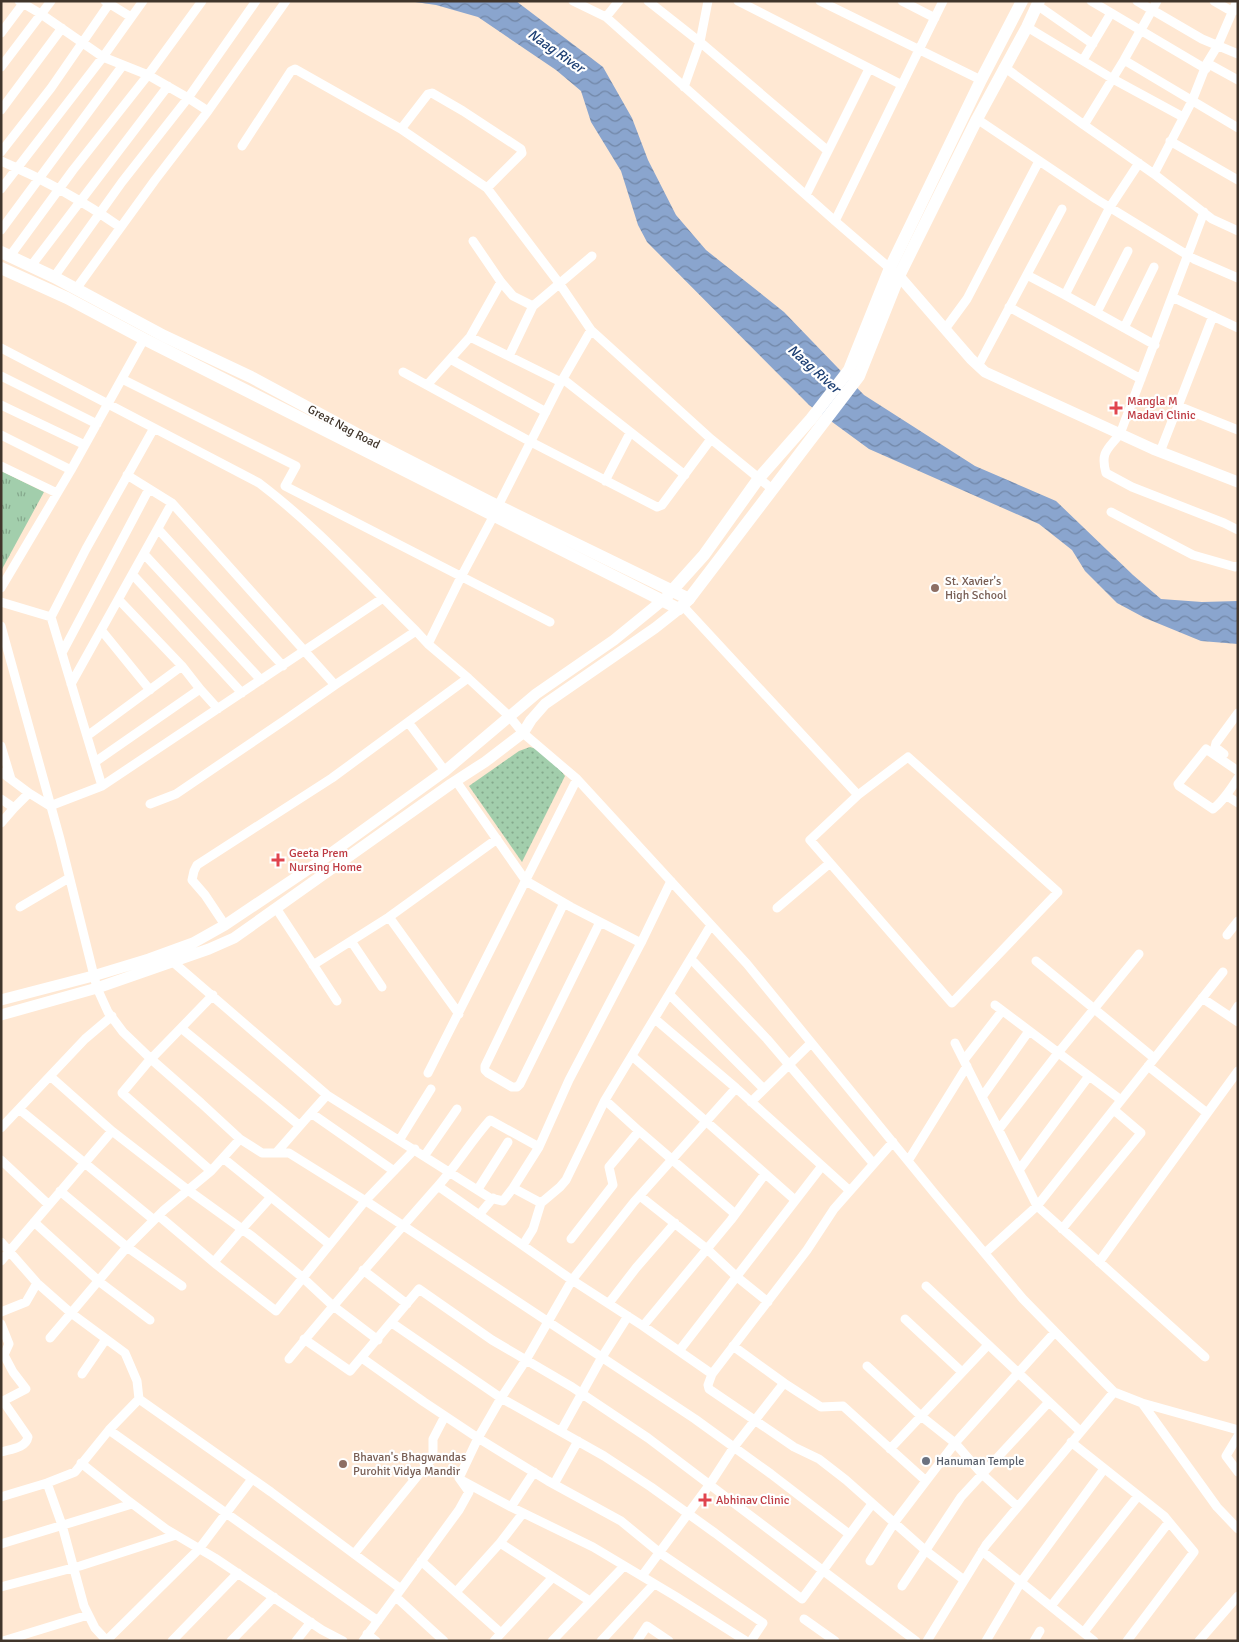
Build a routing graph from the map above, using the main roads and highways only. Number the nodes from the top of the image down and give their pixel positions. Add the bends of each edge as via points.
1 (1022, 1) edge
2 (1038, 3) edge
3 (992, 60) junction
4 (1004, 67) junction
5 (981, 80) junction
6 (995, 87) junction
7 (6, 254) edge
8 (1, 268) edge
9 (895, 272) junction
10 (147, 334) junction
11 (854, 373) junction
12 (496, 511) junction
13 (674, 590) junction
14 (663, 600) junction
15 (683, 604) junction

1 - 3 main road
2 - 4 main road
3 - 4 main road
3 - 5 main road
4 - 6 main road
5 - 6 main road
5 - 9 main road
6 - 9 main road
7 - 10 main road, Great Nag Road via 76,289
8 - 10 main road, Great Nag Road
9 - 11 main road
10 - 12 main road, Great Nag Road via 251,377
11 - 13 main road via 759,478 704,555
11 - 15 main road via 821,428
12 - 13 main road, Great Nag Road
12 - 14 main road, Great Nag Road
13 - 14 main road
13 - 15 main road, Great Nag Road
14 - 15 main road, Great Nag Road

